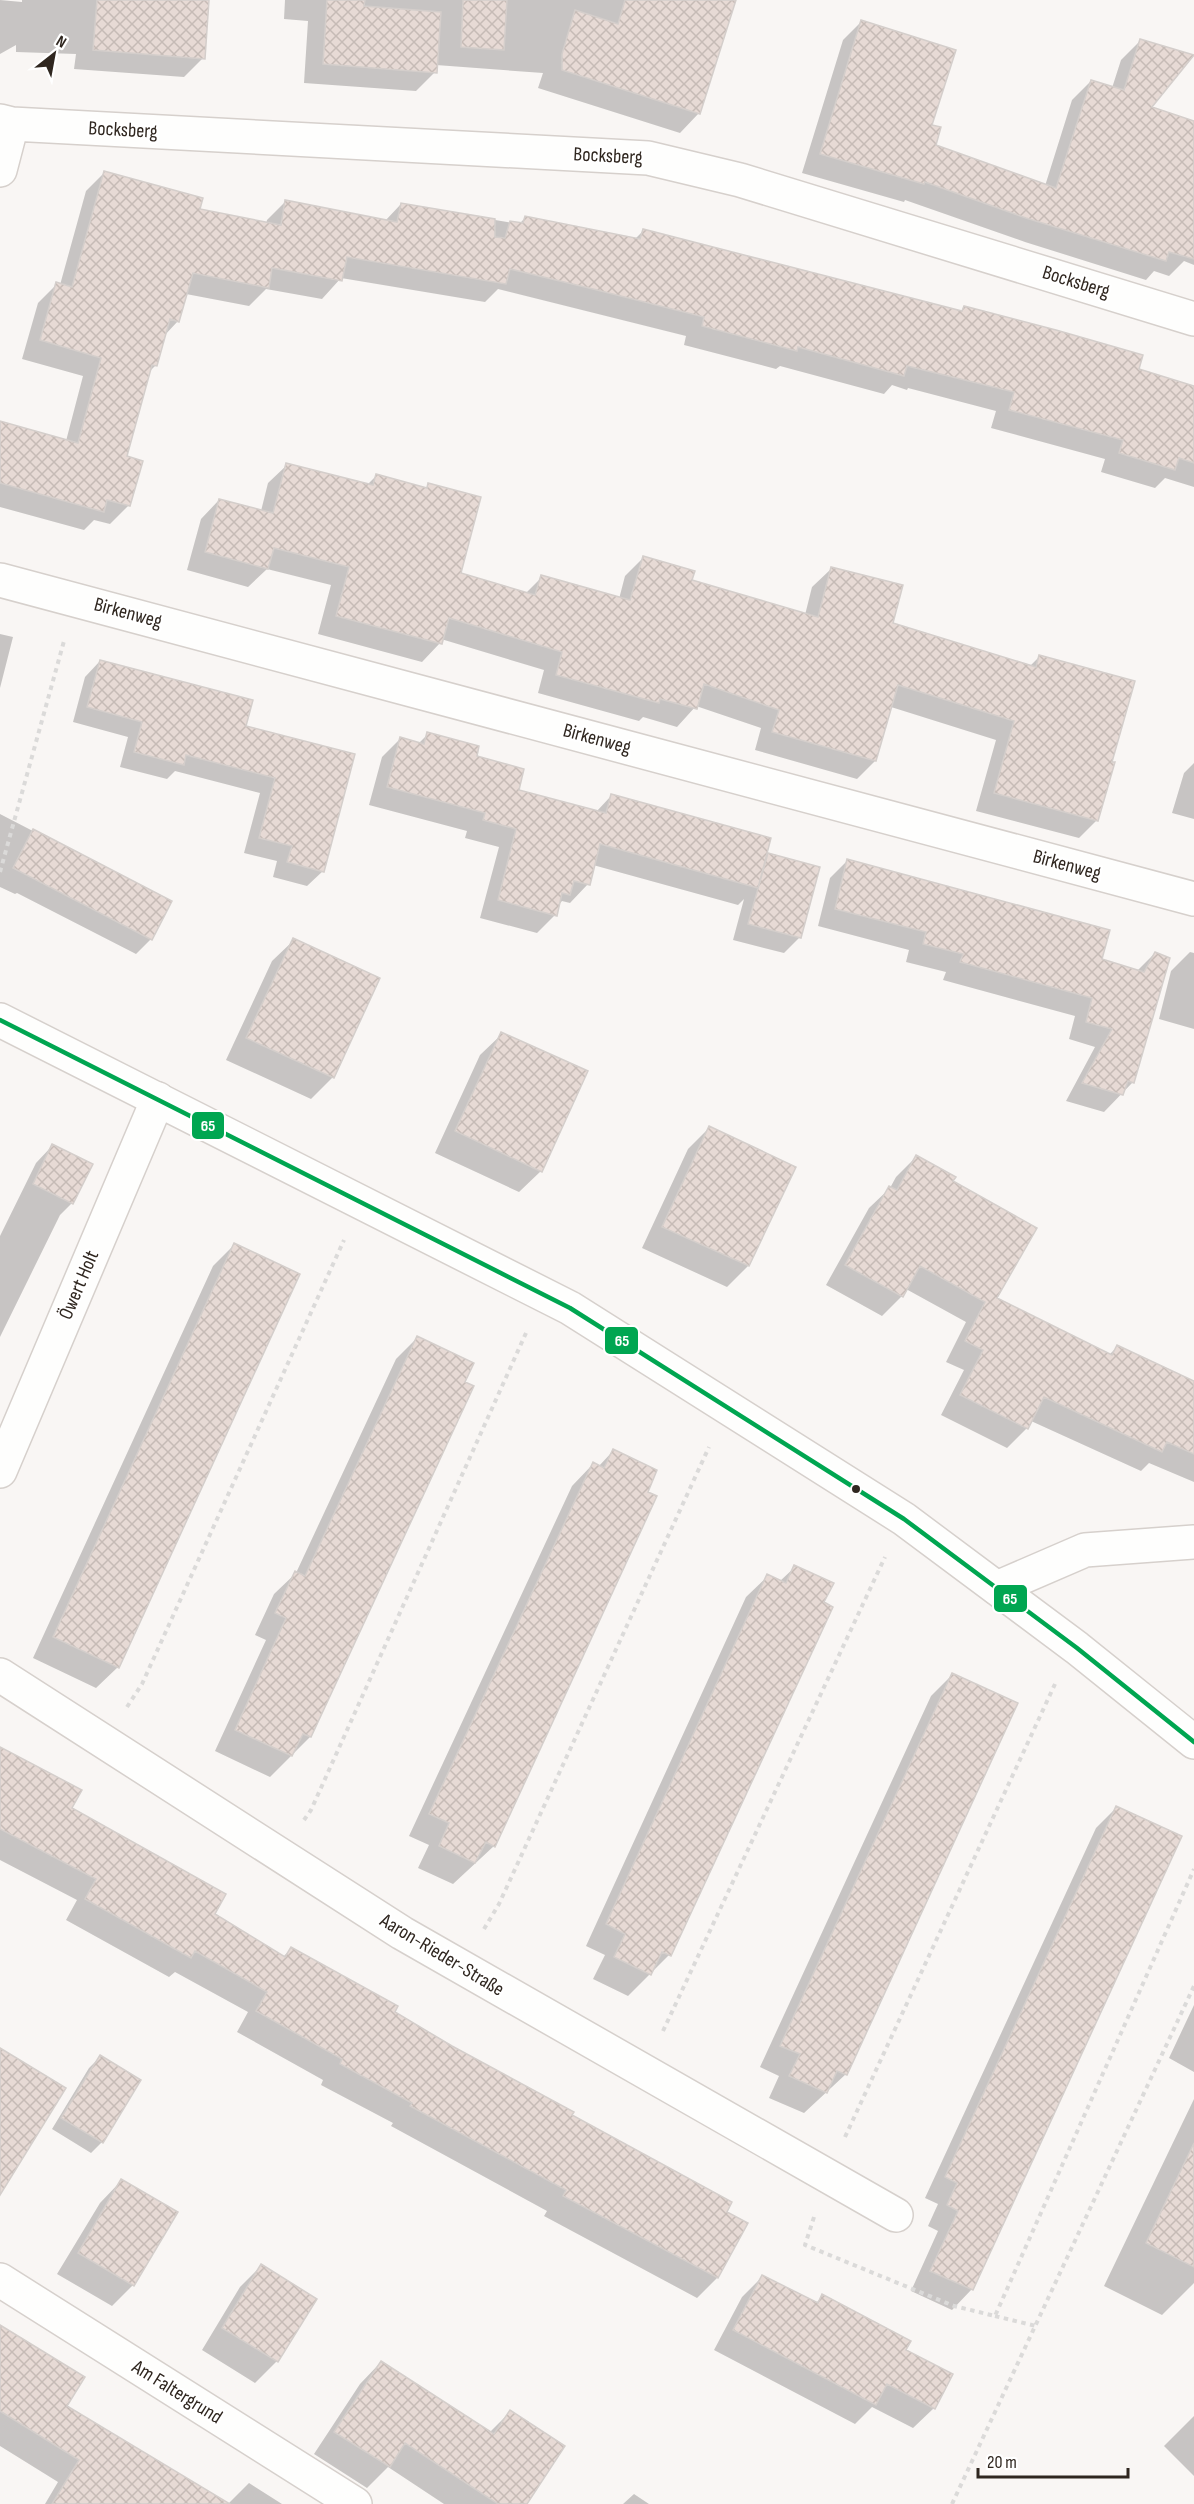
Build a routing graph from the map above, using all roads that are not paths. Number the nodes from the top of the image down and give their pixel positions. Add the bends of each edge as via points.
1 (6, 122) edge
2 (0, 170) edge
3 (1194, 319) edge
4 (0, 580) edge
5 (1194, 899) edge
6 (0, 1020) edge
7 (158, 1099) junction
8 (0, 1471) edge
9 (1194, 1542) edge
10 (997, 1588) junction
11 (0, 1675) edge
12 (1194, 1742) edge
13 (896, 2216) dead end
14 (0, 2280) edge
15 (355, 2504) edge

1 - 2 street
1 - 3 street, Bocksberg via 648,158 740,180
4 - 5 street, Birkenweg
6 - 7 street
7 - 8 street, Öwert Holt
7 - 10 street via 570,1308 904,1519
9 - 10 street via 1085,1550
10 - 12 street
11 - 13 street, Aaron-Rieder-Straße via 402,1933
14 - 15 street, Am Faltergrund

